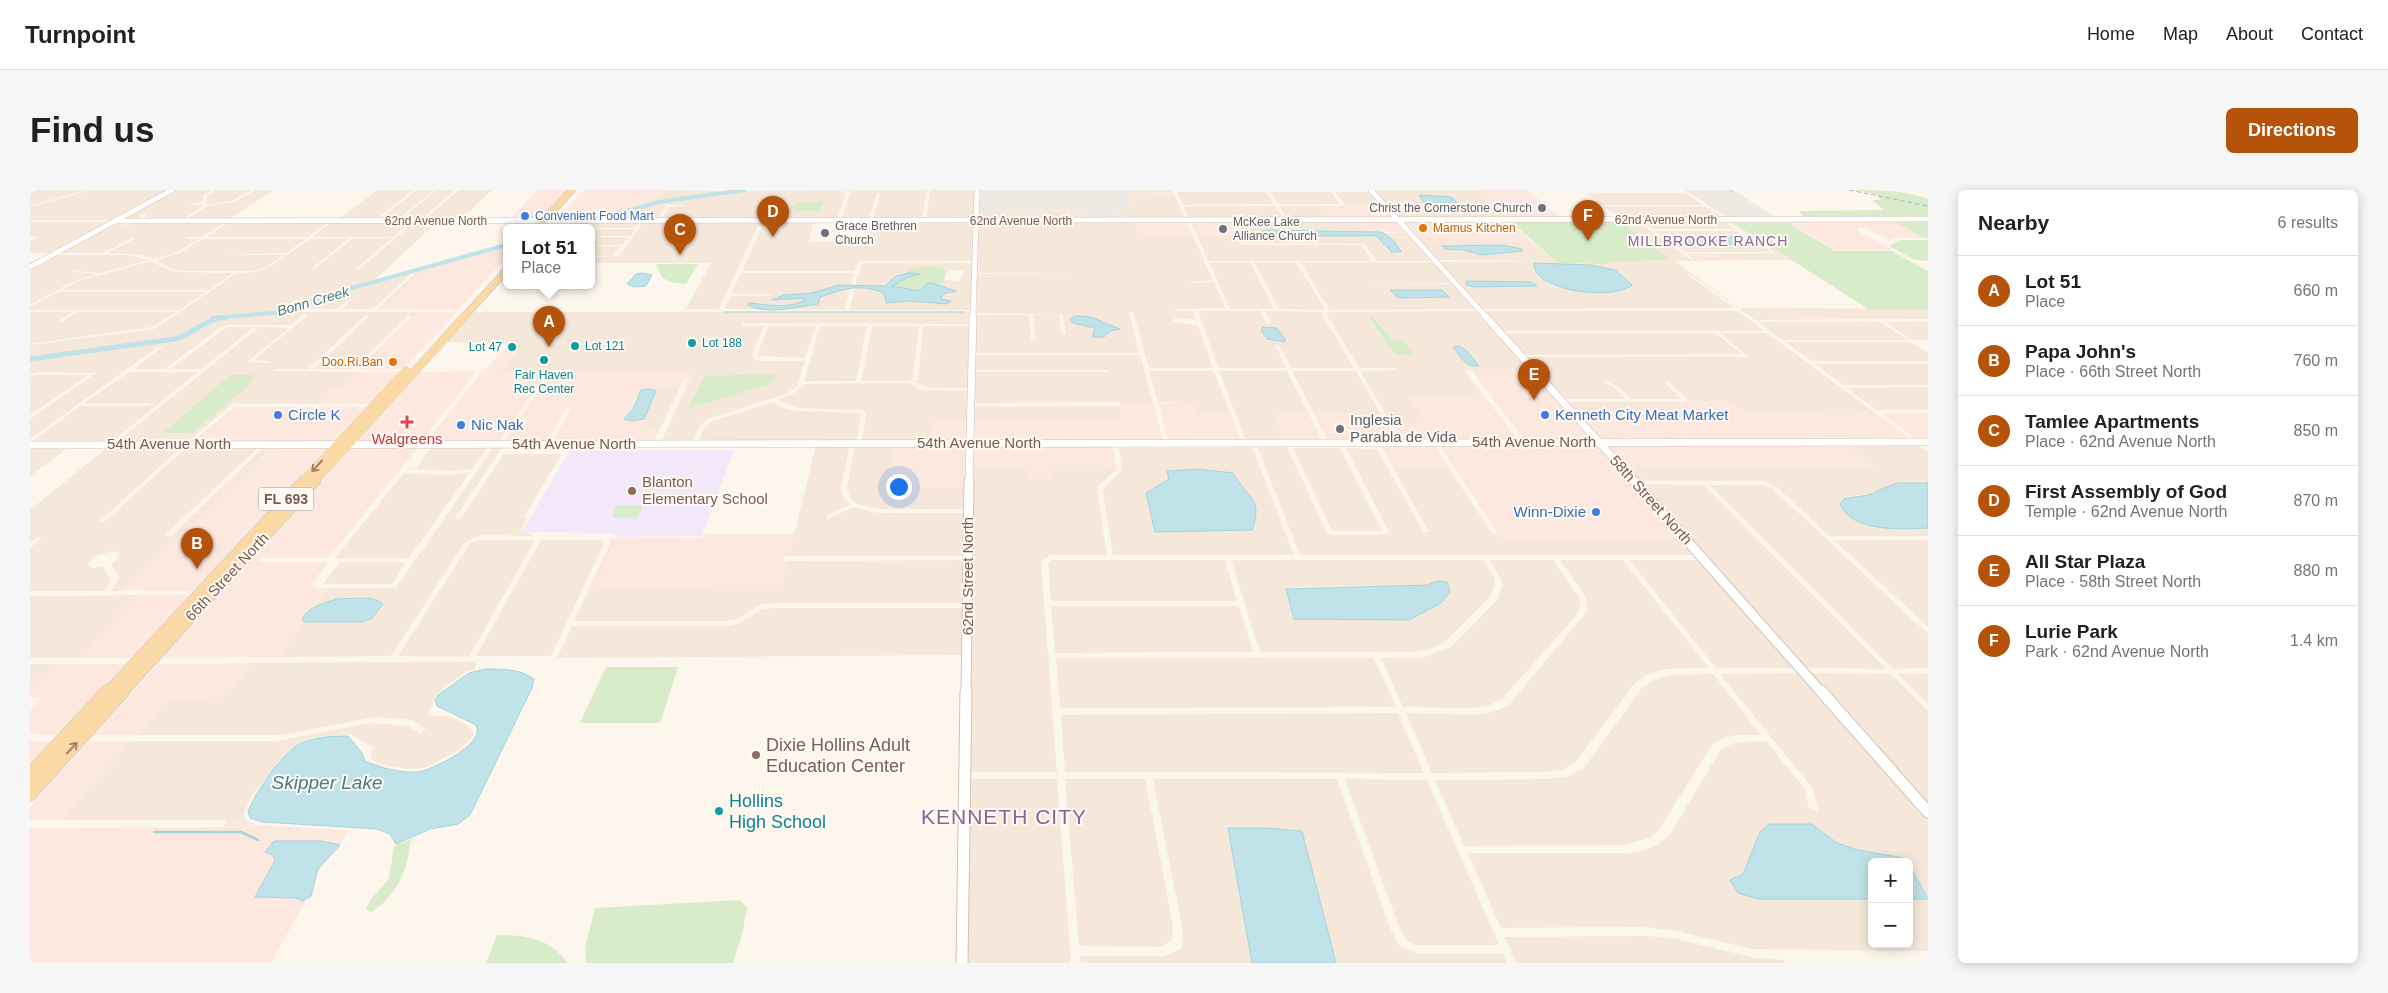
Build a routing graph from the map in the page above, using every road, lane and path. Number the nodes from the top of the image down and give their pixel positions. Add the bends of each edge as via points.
1 (172, 190) edge
2 (572, 190) edge
3 (580, 190) edge
4 (977, 190) edge
5 (1371, 190) edge
6 (544, 220) junction
7 (553, 220) junction
8 (1928, 220) edge
9 (115, 221) junction
10 (977, 221) junction
11 (1399, 221) junction
12 (541, 224) edge
13 (549, 224) edge
14 (503, 265) edge
15 (30, 267) edge
16 (503, 274) edge
17 (483, 287) junction
18 (470, 310) junction
19 (461, 311) junction
20 (452, 331) junction
21 (411, 370) junction
22 (1600, 442) junction
23 (1928, 442) edge
24 (970, 443) junction
25 (30, 444) edge
26 (338, 444) junction
27 (349, 444) junction
28 (291, 494) junction
29 (288, 511) junction
30 (269, 518) junction
31 (263, 538) junction
32 (247, 540) junction
33 (219, 587) junction
34 (182, 611) junction
35 (136, 661) junction
36 (150, 661) junction
37 (112, 704) junction
38 (33, 772) edge
39 (30, 783) edge
40 (30, 794) edge
41 (1928, 812) edge
42 (962, 963) edge

1 - 9 street
2 - 6 main road
3 - 7 main road
4 - 10 street, 62nd Street North
5 - 11 street, 58th Street North
6 - 7 street, 62nd Avenue North
6 - 9 street, 62nd Avenue North
6 - 12 main road
7 - 10 street, 62nd Avenue North
7 - 13 main road
8 - 11 street, 62nd Avenue North
9 - 15 street
10 - 11 street, 62nd Avenue North
10 - 24 street, 62nd Street North
11 - 22 street, 58th Street North
14 - 17 main road
16 - 18 main road, 66th Street North / FL 693
17 - 18 main road via 485,289
17 - 19 main road
18 - 20 main road, 66th Street North / FL 693
19 - 20 main road via 450,329
19 - 21 main road
20 - 21 main road, 66th Street North / FL 693
21 - 26 main road, 66th Street North / FL 693
21 - 27 main road, 66th Street North / FL 693 via 394,395
22 - 23 street, 54th Avenue North
22 - 24 street, 54th Avenue North
22 - 41 street, 58th Street North
24 - 27 main road, 54th Avenue North
24 - 42 street, 62nd Street North
25 - 26 street, 54th Avenue North
26 - 27 street, 54th Avenue North
26 -> 28 main road, 66th Street North / FL 693
27 - 29 main road, 66th Street North / FL 693
28 - 29 main road via 293,498 283,510
28 - 30 main road, 66th Street North / FL 693
29 - 31 main road, 66th Street North / FL 693
30 - 31 main road via 273,520 262,533
30 - 32 main road, 66th Street North / FL 693
31 - 33 main road, 66th Street North / FL 693
32 - 33 main road via 251,544 219,579
32 - 34 main road, 66th Street North / FL 693
33 - 36 main road, 66th Street North / FL 693
34 - 35 main road, 66th Street North / FL 693
34 - 36 main road via 178,624 150,653
35 - 37 main road via 139,663 135,670 113,694
35 - 38 main road, 66th Street North / FL 693
36 - 37 main road, 66th Street North / FL 693
40 -> 37 main road, 66th Street North / FL 693
38 - 39 main road via 35,777

